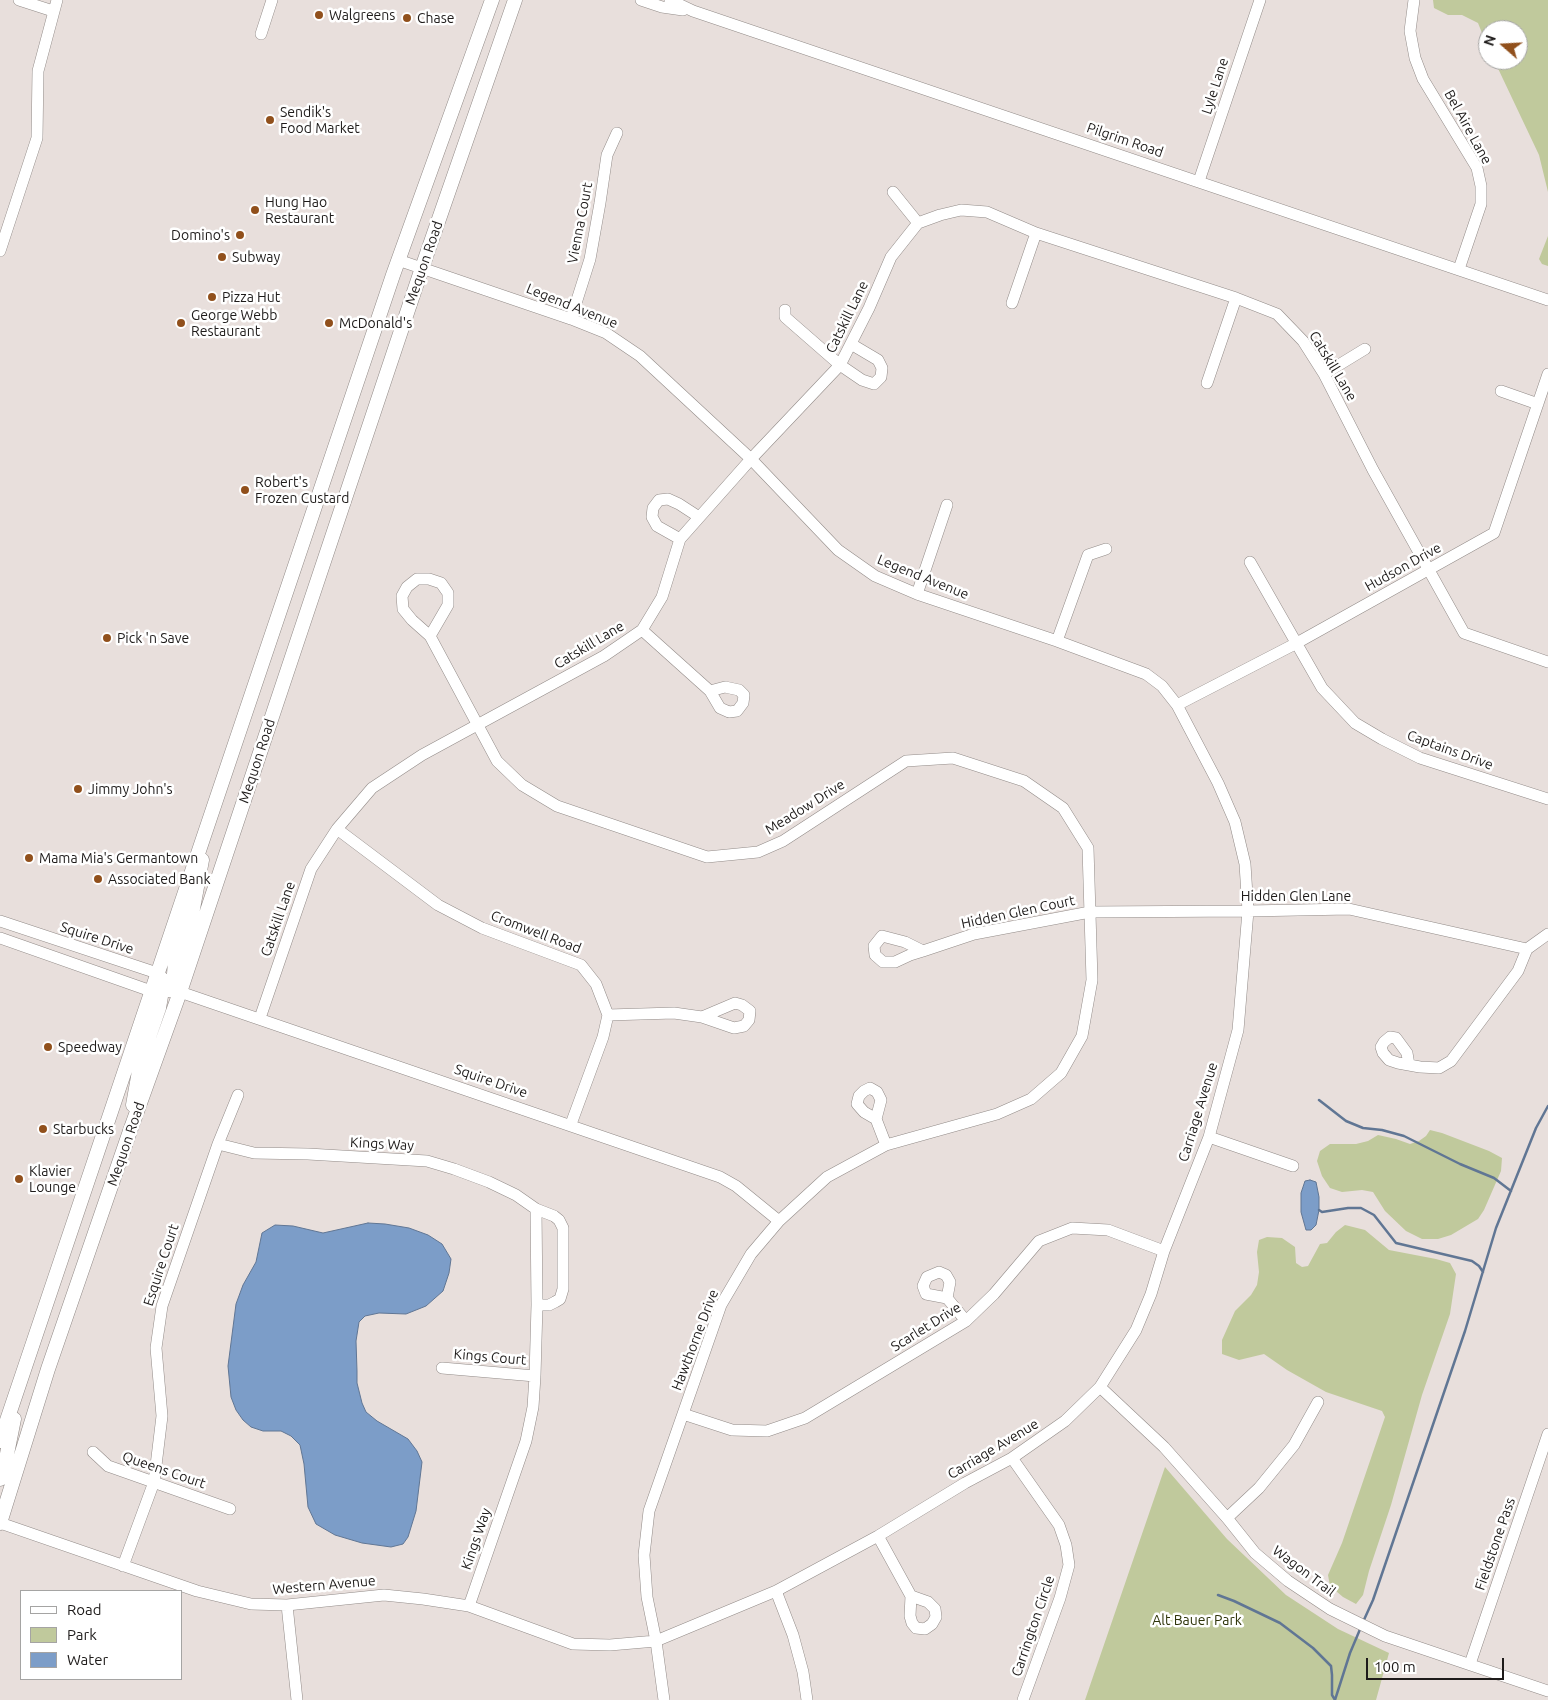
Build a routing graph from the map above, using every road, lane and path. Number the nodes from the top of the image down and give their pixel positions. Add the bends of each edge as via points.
1 (19, 0) edge
2 (57, 0) edge
3 (272, 0) edge
4 (492, 0) edge
5 (515, 0) edge
6 (523, 0) edge
7 (641, 0) edge
8 (670, 0) edge
9 (1260, 0) edge
10 (1414, 0) edge
11 (692, 11) junction
12 (53, 12) junction
13 (508, 19) junction
14 (261, 34) dead end
15 (617, 134) dead end
16 (1199, 181) junction
17 (893, 192) dead end
18 (918, 223) junction
19 (1036, 233) junction
20 (0, 251) edge
21 (398, 260) junction
22 (422, 268) junction
23 (1459, 269) junction
24 (1236, 298) junction
25 (1548, 300) edge
26 (1012, 303) dead end
27 (785, 310) dead end
28 (571, 319) junction
29 (851, 344) junction
30 (1365, 349) dead end
31 (840, 365) junction
32 (1324, 374) junction
33 (1548, 374) edge
34 (1207, 383) dead end
35 (1502, 391) dead end
36 (1542, 400) edge
37 (750, 459) junction
38 (947, 505) dead end
39 (699, 517) junction
40 (680, 539) junction
41 (1106, 549) dead end
42 (1250, 562) dead end
43 (1429, 570) junction
44 (917, 594) junction
45 (642, 630) junction
46 (430, 636) junction
47 (1057, 642) junction
48 (1296, 644) junction
49 (1548, 662) edge
50 (710, 691) dead end
51 (1177, 705) junction
52 (478, 725) junction
53 (1548, 799) edge
54 (207, 827) junction
55 (337, 829) junction
56 (1090, 912) junction
57 (1248, 912) junction
58 (0, 921) edge
59 (1548, 934) edge
60 (0, 938) edge
61 (1527, 949) junction
62 (923, 951) dead end
63 (157, 973) junction
64 (156, 991) junction
65 (180, 992) junction
66 (608, 1015) junction
67 (702, 1017) dead end
68 (260, 1018) junction
69 (1409, 1065) dead end
70 (238, 1095) dead end
71 (876, 1119) dead end
72 (572, 1124) junction
73 (130, 1131) junction
74 (1209, 1137) junction
75 (218, 1144) junction
76 (886, 1145) junction
77 (1293, 1166) dead end
78 (536, 1209) junction
79 (779, 1221) junction
80 (1164, 1251) junction
81 (947, 1298) dead end
82 (537, 1305) junction
83 (966, 1321) junction
84 (28, 1355) junction
85 (50, 1363) junction
86 (442, 1368) dead end
87 (535, 1376) junction
88 (1100, 1387) junction
89 (16, 1393) junction
90 (1318, 1402) dead end
91 (683, 1414) junction
92 (1548, 1434) edge
93 (0, 1440) edge
94 (93, 1452) dead end
95 (1012, 1458) junction
96 (0, 1479) edge
97 (154, 1482) junction
98 (230, 1508) dead end
99 (1227, 1518) junction
100 (0, 1523) edge
101 (878, 1536) junction
102 (123, 1566) junction
103 (776, 1590) junction
104 (911, 1596) dead end
105 (287, 1606) junction
106 (469, 1606) junction
107 (656, 1641) junction
108 (1470, 1664) junction
109 (1548, 1690) edge
110 (297, 1700) edge
111 (664, 1700) edge
112 (807, 1700) edge
113 (1023, 1700) edge

1 - 12 street
2 - 12 street
3 - 14 street
4 - 21 main road, Mequon Road
5 - 13 main road, Mequon Road
6 - 13 main road
7 - 11 street, Pilgrim Road
8 - 11 street, Pilgrim Road
9 - 16 street, Lyle Lane
10 - 23 street, Bel Aire Lane via 1410,31 1415,58 1477,168 1481,186 1481,204
11 - 16 street, Pilgrim Road
12 - 20 street via 38,71 37,138
13 - 22 main road, Mequon Road
15 - 28 street, Vienna Court via 607,155 590,259
16 - 23 street, Pilgrim Road
17 - 18 street
18 - 19 street, Catskill Lane via 961,210 987,212
18 - 29 street, Catskill Lane via 891,257
19 - 24 street, Catskill Lane
19 - 26 street
21 - 22 street, Legend Avenue
21 - 54 main road, Mequon Road
22 - 28 street, Legend Avenue
22 - 65 main road, Mequon Road
23 - 25 street, Pilgrim Road
24 - 32 street, Catskill Lane via 1277,314 1303,341
24 - 34 street
27 - 31 street via 785,317
28 - 37 street, Legend Avenue via 606,333 640,356
29 - 31 street, Catskill Lane
29 - 31 street via 878,360 882,368 881,377 874,384
30 - 32 street
31 - 37 street, Catskill Lane
32 - 43 street, Catskill Lane
33 - 36 street, Hudson Drive
35 - 36 street
36 - 43 street, Hudson Drive via 1494,533
37 - 39 street, Catskill Lane
37 - 44 street, Legend Avenue via 838,550 874,576
38 - 44 street
39 - 40 street, Catskill Lane
39 - 40 street via 674,501 658,500 652,517 657,526
40 - 45 street, Catskill Lane via 662,597
41 - 47 street via 1088,555
42 - 48 street, Captains Drive
43 - 48 street, Hudson Drive
43 - 49 street, Catskill Lane via 1464,633
44 - 47 street, Legend Avenue
45 - 50 street
45 - 52 street, Catskill Lane via 604,656
46 - 46 street via 448,605 448,594 440,583 417,579 407,586 402,596 403,609
46 - 52 street, Meadow Drive
47 - 51 street, Legend Avenue via 1146,674 1162,686
48 - 51 street, Hudson Drive
48 - 53 street, Captains Drive via 1322,688 1355,724 1420,758
51 - 57 street, Legend Avenue via 1235,822 1245,864
52 - 55 street, Catskill Lane via 422,755 372,788
52 - 56 street, Meadow Drive via 497,761 522,786 557,806 707,857 758,852 783,841 906,761 953,758 1024,781 1064,808 1088,848
54 - 63 main road, Mequon Road
54 - 65 main road via 192,914 175,963 174,974
55 - 66 street, Cromwell Road via 438,905 482,928 581,965 596,984
55 - 68 street, Catskill Lane via 312,869
56 - 57 street, Hidden Glen Lane
56 - 62 street, Hidden Glen Court via 974,934
56 - 76 street, Hawthorne Drive via 1092,980 1082,1036 1061,1073 1031,1099 997,1114
57 - 61 street, Hidden Glen Lane via 1349,909
57 - 74 street, Carriage Avenue via 1238,1030
58 - 63 street, Squire Drive
59 - 61 street
60 - 64 street, Squire Drive
61 - 69 street via 1518,971 1451,1061 1439,1068
63 - 64 main road via 162,984
63 - 65 street, Squire Drive
64 - 65 street, Squire Drive
64 - 73 main road via 159,1008 141,1060
64 - 84 main road, Mequon Road
65 - 68 street, Squire Drive
65 - 73 main road, Mequon Road
66 - 67 street via 674,1013
66 - 72 street
68 - 72 street, Squire Drive
70 - 75 street, Esquire Court
71 - 76 street
72 - 79 street, Squire Drive via 720,1177
73 - 85 main road, Mequon Road
74 - 77 street
74 - 80 street, Carriage Avenue
75 - 78 street, Kings Way via 254,1152 427,1161 490,1182
75 - 97 street, Esquire Court via 162,1306 156,1348 162,1416
76 - 79 street, Hawthorne Drive via 827,1176
78 - 82 street, Kings Way
78 - 82 street, Kings Way via 554,1216 563,1228 563,1288 560,1299 549,1305
79 - 91 street, Hawthorne Drive via 751,1254 721,1305
80 - 83 street, Scarlet Drive via 1108,1230 1072,1228 1039,1242
80 - 88 street, Carriage Avenue via 1136,1330
81 - 83 street
82 - 87 street, Kings Way
83 - 91 street, Scarlet Drive via 805,1418 767,1431 732,1430
84 - 85 main road
84 - 89 main road, Mequon Road
85 - 100 main road, Mequon Road
86 - 87 street, Kings Court
87 - 106 street, Kings Way via 526,1442
88 - 95 street, Carriage Avenue via 1065,1422
88 - 99 street, Wagon Trail via 1164,1447
89 - 93 main road, Mequon Road
89 - 96 main road via 14,1428
90 - 99 street via 1294,1445 1259,1488
91 - 107 street, Hawthorne Drive via 649,1511 644,1555 647,1597
92 - 108 street, Fieldstone Pass
94 - 97 street, Queens Court via 108,1466
95 - 101 street, Carriage Avenue
95 - 113 street, Carrington Circle via 1059,1525 1069,1565
97 - 98 street, Queens Court
97 - 102 street, Esquire Court
99 - 108 street, Wagon Trail via 1255,1553 1288,1581 1330,1609 1385,1636
100 - 102 street, Western Avenue
101 - 103 street, Carriage Avenue
101 - 104 street
102 - 105 street, Western Avenue via 242,1602
103 - 107 street, Carriage Avenue
103 - 112 street via 801,1663
105 - 106 street, Western Avenue via 384,1595
105 - 110 street
106 - 107 street, Western Avenue via 573,1644
107 - 111 street, Hawthorne Drive
108 - 109 street, Wagon Trail

